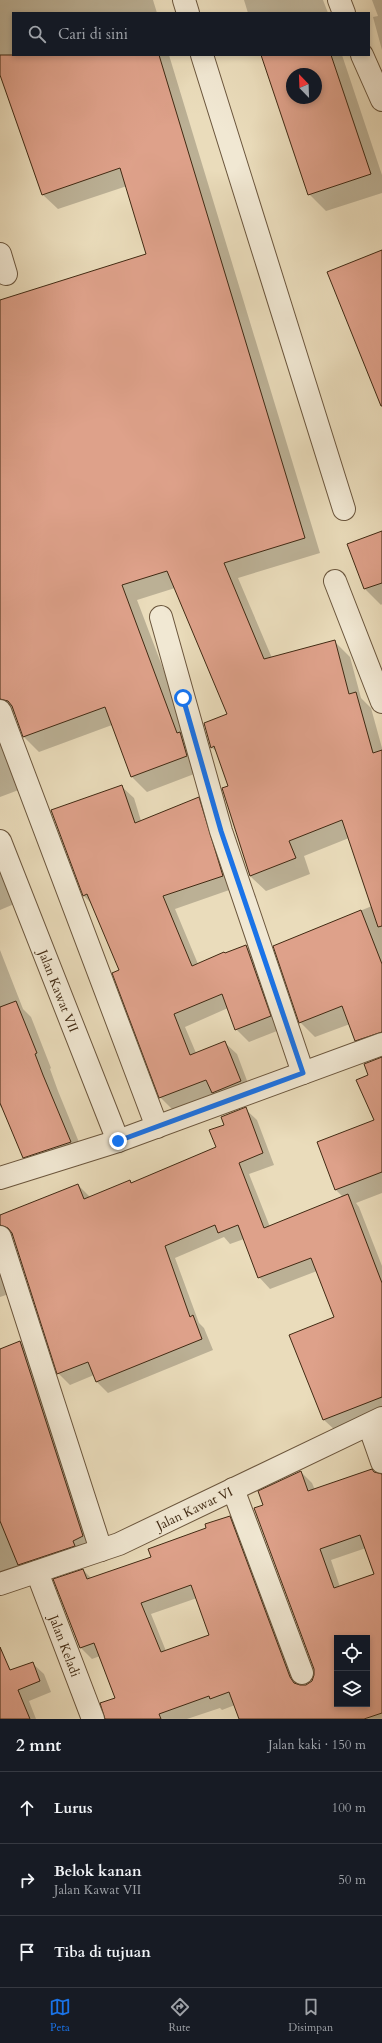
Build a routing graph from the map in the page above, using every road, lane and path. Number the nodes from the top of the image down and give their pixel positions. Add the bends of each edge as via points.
1 (184, 0) edge
2 (339, 0) edge
3 (188, 12) edge
4 (344, 12) edge
5 (202, 56) edge
6 (362, 56) edge
7 (382, 100) edge
8 (344, 509) dead end
9 (335, 581) dead end
10 (161, 617) dead end
11 (382, 702) edge
12 (0, 711) edge
13 (0, 841) edge
14 (382, 1044) edge
15 (303, 1073) junction
16 (157, 1126) junction
17 (118, 1141) junction
18 (0, 1178) edge
19 (0, 1237) edge
20 (375, 1422) edge
21 (382, 1462) edge
22 (233, 1490) junction
23 (101, 1550) junction
24 (37, 1572) junction
25 (0, 1584) edge
26 (302, 1673) dead end
27 (93, 1719) edge

1 - 3 street
2 - 4 street
5 - 8 street
6 - 7 street
9 - 11 street
10 - 15 street via 221,831
12 - 16 street
13 - 17 street, Jalan Kawat VII
14 - 15 street
15 - 16 street
16 - 17 street
17 - 18 street
19 - 23 street
20 - 21 street
20 - 22 street, Jalan Kawat VI
22 - 23 street, Jalan Kawat VI
22 - 26 street
23 - 24 street, Jalan Kawat VI
24 - 25 street, Jalan Kawat VI
24 - 27 street, Jalan Keladi

